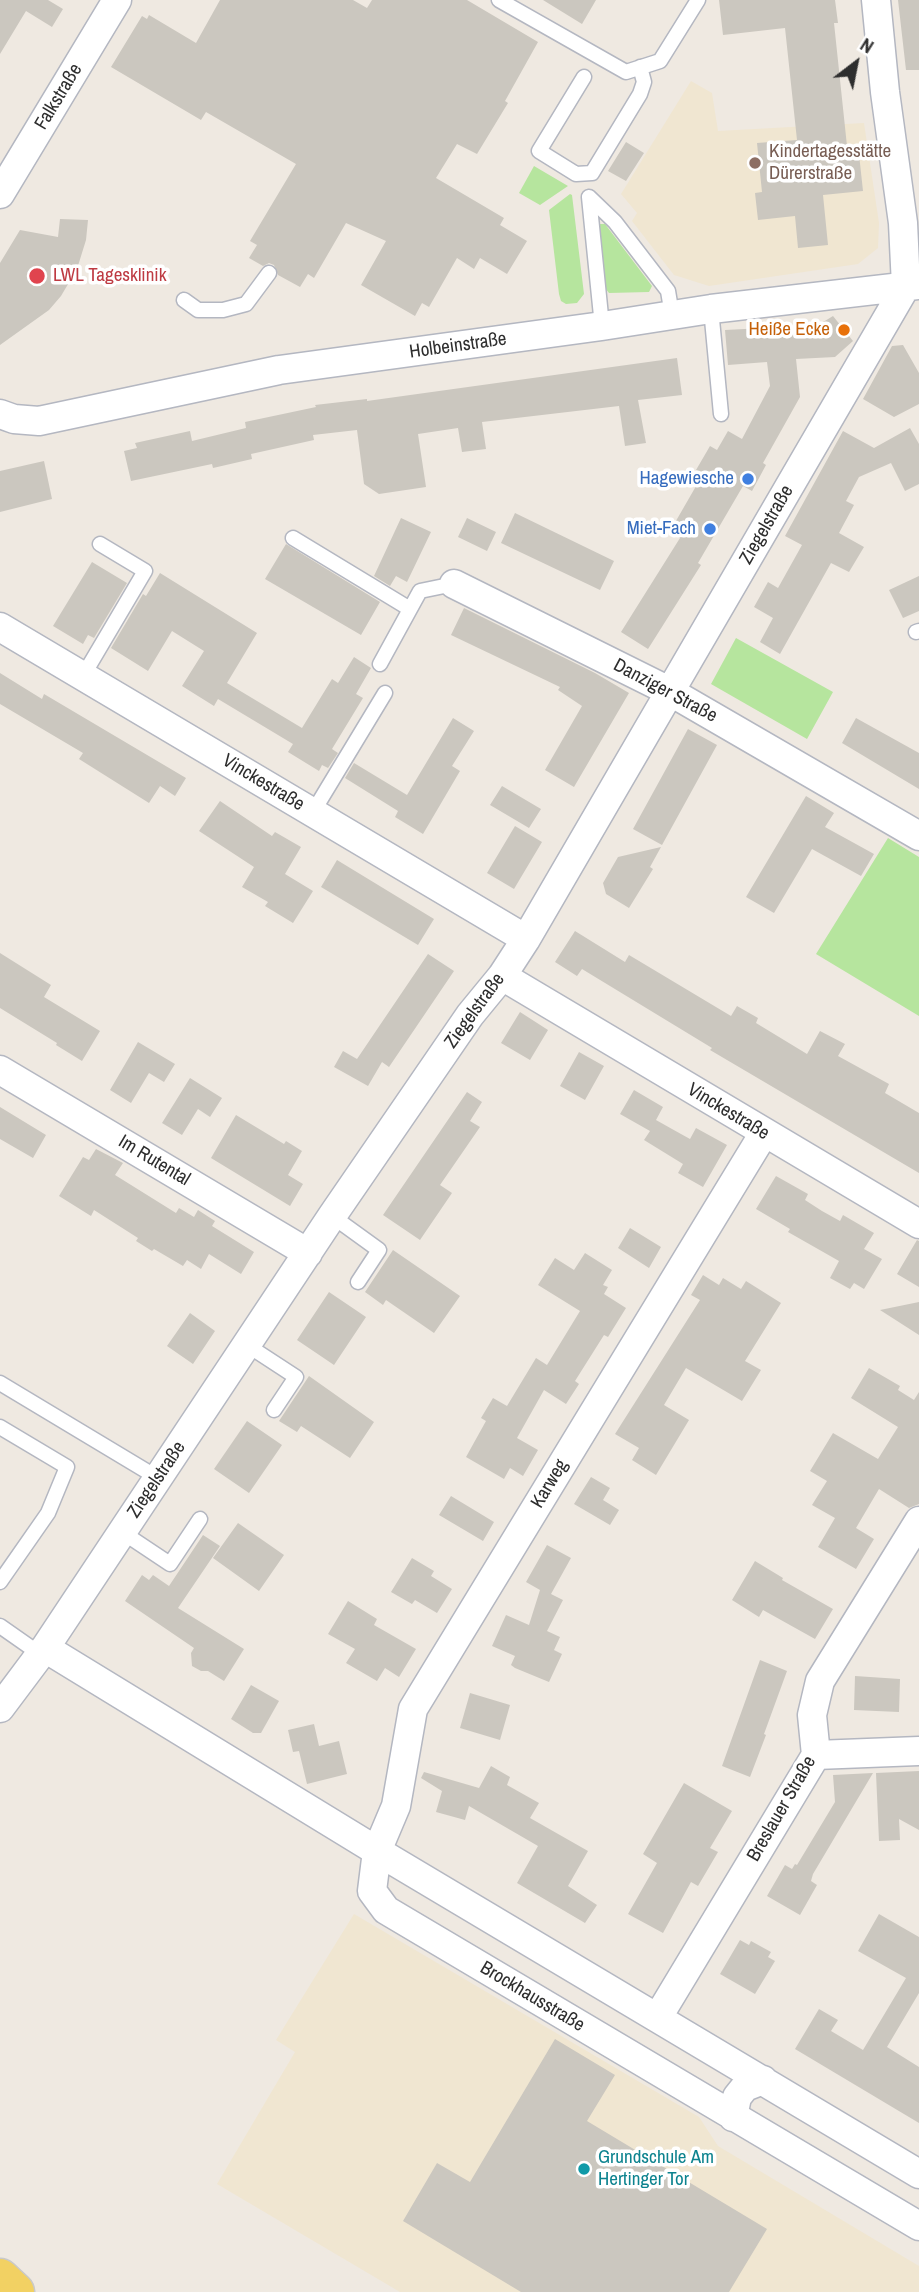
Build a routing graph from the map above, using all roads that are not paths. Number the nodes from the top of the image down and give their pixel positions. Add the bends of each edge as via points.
1 (117, 0) edge
2 (499, 0) edge
3 (698, 0) edge
4 (876, 0) edge
5 (640, 67) junction
6 (584, 77) dead end
7 (0, 194) edge
8 (269, 273) dead end
9 (913, 285) edge
10 (184, 300) dead end
11 (711, 309) junction
12 (671, 314) junction
13 (602, 326) junction
14 (0, 414) edge
15 (721, 414) dead end
16 (293, 538) dead end
17 (100, 544) dead end
18 (454, 584) joint
19 (410, 609) junction
20 (0, 627) edge
21 (380, 664) dead end
22 (83, 676) junction
23 (670, 691) junction
24 (385, 693) dead end
25 (313, 812) junction
26 (919, 836) edge
27 (526, 939) junction
28 (502, 976) junction
29 (0, 1070) edge
30 (764, 1133) junction
31 (332, 1216) junction
32 (919, 1224) edge
33 (308, 1253) junction
34 (358, 1282) dead end
35 (247, 1345) junction
36 (0, 1383) edge
37 (274, 1410) dead end
38 (0, 1426) edge
39 (158, 1478) junction
40 (200, 1519) dead end
41 (919, 1521) edge
42 (122, 1532) junction
43 (0, 1582) edge
44 (0, 1626) edge
45 (42, 1651) junction
46 (0, 1708) edge
47 (919, 1751) edge
48 (816, 1755) junction
49 (377, 1851) junction
50 (658, 2017) junction
51 (763, 2080) junction
52 (733, 2117) junction
53 (919, 2174) edge
54 (919, 2226) edge
55 (0, 2278) edge
56 (15, 2292) edge

1 - 7 street, Falkstraße
2 - 5 lane via 626,72
3 - 5 lane via 660,61
4 - 9 street
5 - 6 lane via 644,82 640,94 592,173 576,174 539,152
8 - 10 lane via 246,304 198,310
9 - 11 street, Holbeinstraße
9 - 23 street, Ziegelstraße
11 - 12 street, Holbeinstraße
11 - 15 lane
12 - 13 street, Holbeinstraße
12 - 13 lane via 668,291 615,222 589,197
13 - 14 street, Holbeinstraße via 279,370 39,421
16 - 19 lane
17 - 22 lane via 145,571
18 - 19 lane, Danziger Straße via 420,591
18 - 23 street, Danziger Straße
19 - 21 lane, Danziger Straße
20 - 22 street, Vinckestraße
22 - 25 street, Vinckestraße
23 - 26 street, Danziger Straße
23 - 27 street, Ziegelstraße
24 - 25 lane
25 - 27 street, Vinckestraße
27 - 28 street, Ziegelstraße
28 - 30 street, Vinckestraße
28 - 31 street, Ziegelstraße via 470,1015
29 - 33 street, Im Rutental
30 - 32 street, Vinckestraße
30 - 49 street, Karweg via 413,1709 396,1806
31 - 33 street, Ziegelstraße
31 - 34 lane via 380,1250
33 - 35 street, Ziegelstraße
35 - 37 lane via 296,1377
35 - 39 street, Ziegelstraße
36 - 39 lane
38 - 43 lane via 67,1467 48,1513
39 - 42 street, Ziegelstraße
40 - 42 lane via 170,1564
41 - 48 street, Breslauer Straße via 820,1681 812,1715
42 - 45 street, Ziegelstraße
44 - 45 lane
45 - 46 street, Ziegelstraße
45 - 49 street
47 - 48 street
48 - 50 street, Breslauer Straße
49 - 50 street
49 - 52 street, Brockhausstraße via 372,1891 386,1910
50 - 51 street
51 - 52 street via 745,2087 737,2097
51 - 53 street
52 - 54 street, Brockhausstraße
55 - 56 main road

